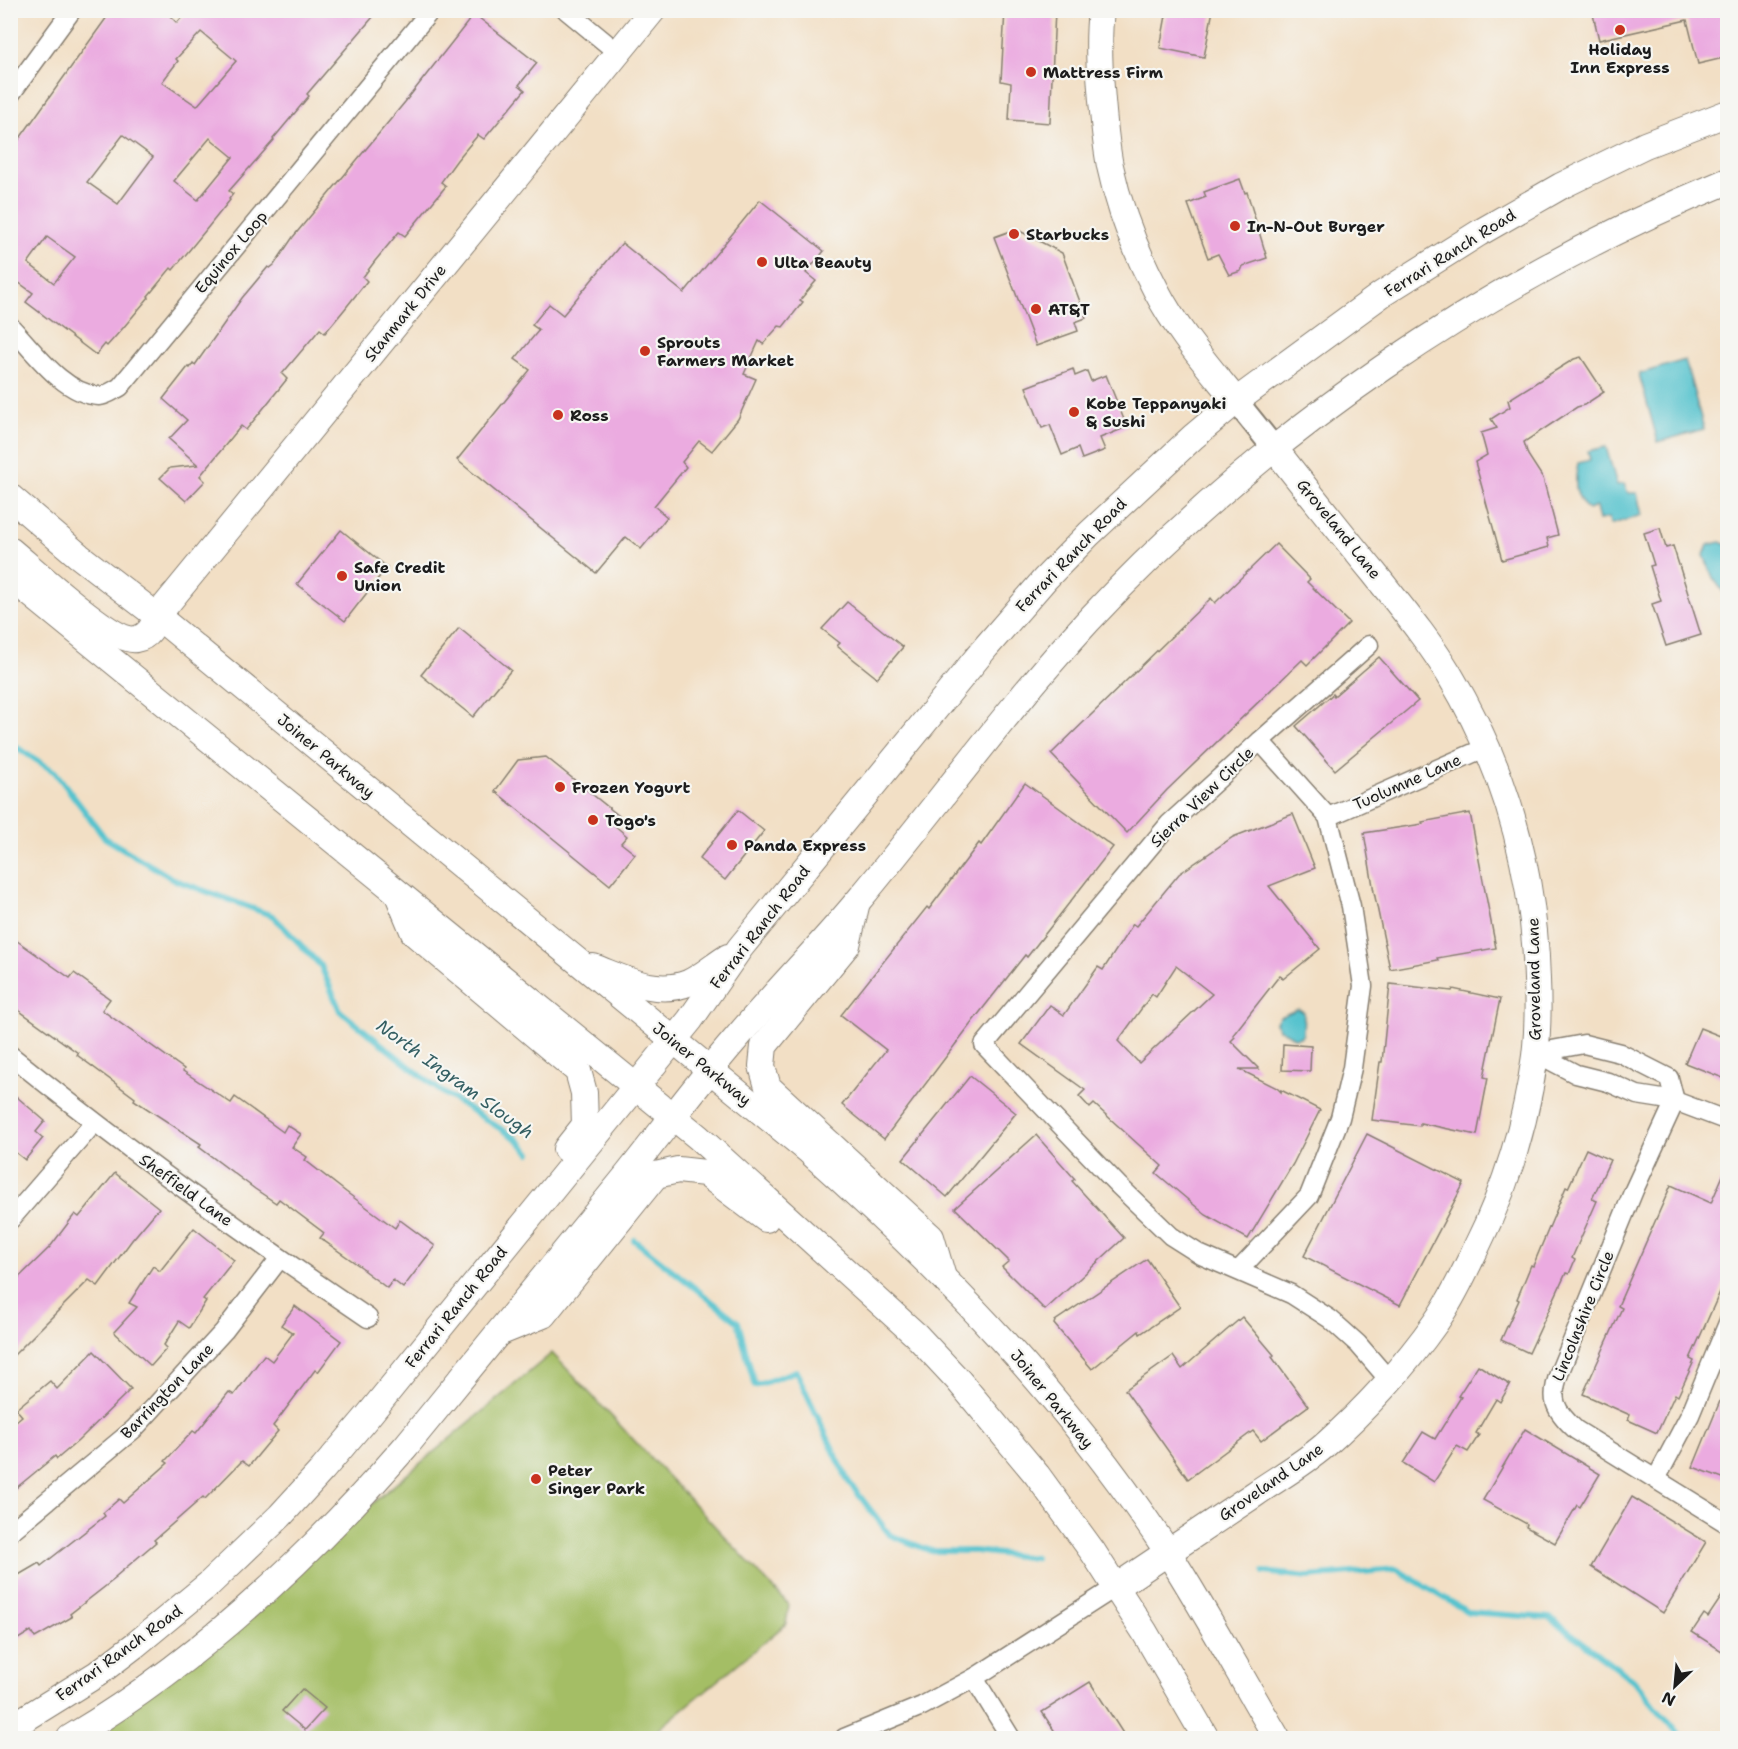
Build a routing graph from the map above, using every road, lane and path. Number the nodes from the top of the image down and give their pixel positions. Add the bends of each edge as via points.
1 (72, 10) edge
2 (431, 10) edge
3 (566, 10) edge
4 (653, 10) edge
5 (1101, 10) edge
6 (617, 52) junction
7 (10, 95) edge
8 (1728, 114) edge
9 (1728, 181) edge
10 (10, 326) edge
11 (1236, 402) junction
12 (1274, 448) junction
13 (10, 497) edge
14 (10, 550) edge
15 (10, 577) edge
16 (158, 616) junction
17 (1369, 645) dead end
18 (1260, 741) junction
19 (1487, 747) junction
20 (1328, 817) junction
21 (398, 894) junction
22 (857, 903) junction
23 (740, 948) junction
24 (576, 961) junction
25 (673, 1041) junction
26 (1536, 1053) junction
27 (10, 1054) edge
28 (710, 1071) junction
29 (635, 1087) junction
30 (1676, 1101) junction
31 (673, 1117) junction
32 (1728, 1121) edge
33 (94, 1123) junction
34 (10, 1220) edge
35 (280, 1258) junction
36 (1239, 1270) junction
37 (942, 1276) junction
38 (368, 1318) dead end
39 (903, 1323) junction
40 (1728, 1323) edge
41 (498, 1333) junction
42 (423, 1348) junction
43 (1389, 1380) junction
44 (1656, 1479) junction
45 (1728, 1524) edge
46 (10, 1532) edge
47 (1168, 1552) junction
48 (1116, 1587) junction
49 (974, 1678) junction
50 (10, 1728) edge
51 (70, 1738) edge
52 (844, 1738) edge
53 (1011, 1738) edge
54 (1206, 1738) edge
55 (1277, 1738) edge

1 - 7 street
2 - 10 street, Equinox Loop via 120,387 101,396 81,392 65,383
3 - 6 street
4 - 6 main road, Stanmark Drive
5 - 11 main road, Groveland Lane via 1099,66 1104,122 1111,167 1127,220 1156,291
6 - 16 main road, Stanmark Drive
8 - 11 main road, Ferrari Ranch Road via 1645,145 1561,186 1479,233 1382,294
9 - 12 main road via 1599,239 1512,285 1417,345
11 - 12 street, Groveland Lane
11 - 23 main road, Ferrari Ranch Road via 1136,489 1045,579
12 - 19 main road, Groveland Lane via 1419,629 1450,675
12 - 22 main road via 1176,535 1088,621
13 - 16 main road, Joiner Parkway
14 - 16 main road, Stanmark Drive via 77,606 125,638 146,635
15 - 21 main road
16 - 24 main road, Joiner Parkway
17 - 18 street
18 - 20 street, Sierra View Circle
18 - 36 street, Sierra View Circle via 1169,824 984,1045 1171,1236 1201,1255
19 - 20 street, Tuolumne Lane
19 - 26 main road, Groveland Lane via 1521,846 1530,894 1538,996
20 - 36 street, Sierra View Circle via 1351,906 1363,986 1352,1068 1340,1118 1309,1196
21 - 29 main road
21 - 42 main road via 414,933 578,1071 584,1093 585,1125 428,1318
22 - 28 main road
22 - 37 main road via 847,945 764,1046 762,1066 768,1087 931,1237
23 - 24 main road via 689,983 667,988 645,986
23 - 25 main road, Ferrari Ranch Road
24 - 25 main road, Joiner Parkway
25 - 28 main road, Joiner Parkway
25 - 29 main road, Ferrari Ranch Road
26 - 30 street via 1576,1074 1637,1095
26 - 30 street via 1584,1044 1620,1053 1669,1078
26 - 43 main road, Groveland Lane via 1512,1159 1490,1219 1437,1320
27 - 33 street, Sheffield Lane
28 - 31 main road
28 - 37 main road, Joiner Parkway via 843,1181
29 - 31 main road
29 - 42 main road, Ferrari Ranch Road
30 - 32 street
30 - 44 street, Lincolnshire Circle via 1634,1190 1554,1386 1554,1401 1561,1416 1576,1430
31 - 39 main road
31 - 41 main road
33 - 34 street
33 - 35 street, Sheffield Lane
35 - 38 street, Sheffield Lane
35 - 46 street, Barrington Lane via 224,1331 134,1429
36 - 43 street via 1291,1294 1330,1319
37 - 47 main road, Joiner Parkway via 1050,1394
39 - 41 main road via 705,1173 678,1170 656,1175 543,1315
39 - 48 main road via 958,1380 1037,1475
40 - 44 street via 1690,1415
41 - 51 main road via 375,1482 292,1568 159,1679
42 - 50 main road, Ferrari Ranch Road via 323,1469 209,1584 97,1674
43 - 47 main road, Groveland Lane via 1307,1459
44 - 45 street, Lincolnshire Circle
47 - 48 main road, Groveland Lane
47 - 55 main road, Joiner Parkway
48 - 49 street, Groveland Lane
48 - 54 main road
49 - 52 street, Groveland Lane via 922,1706
49 - 53 street

